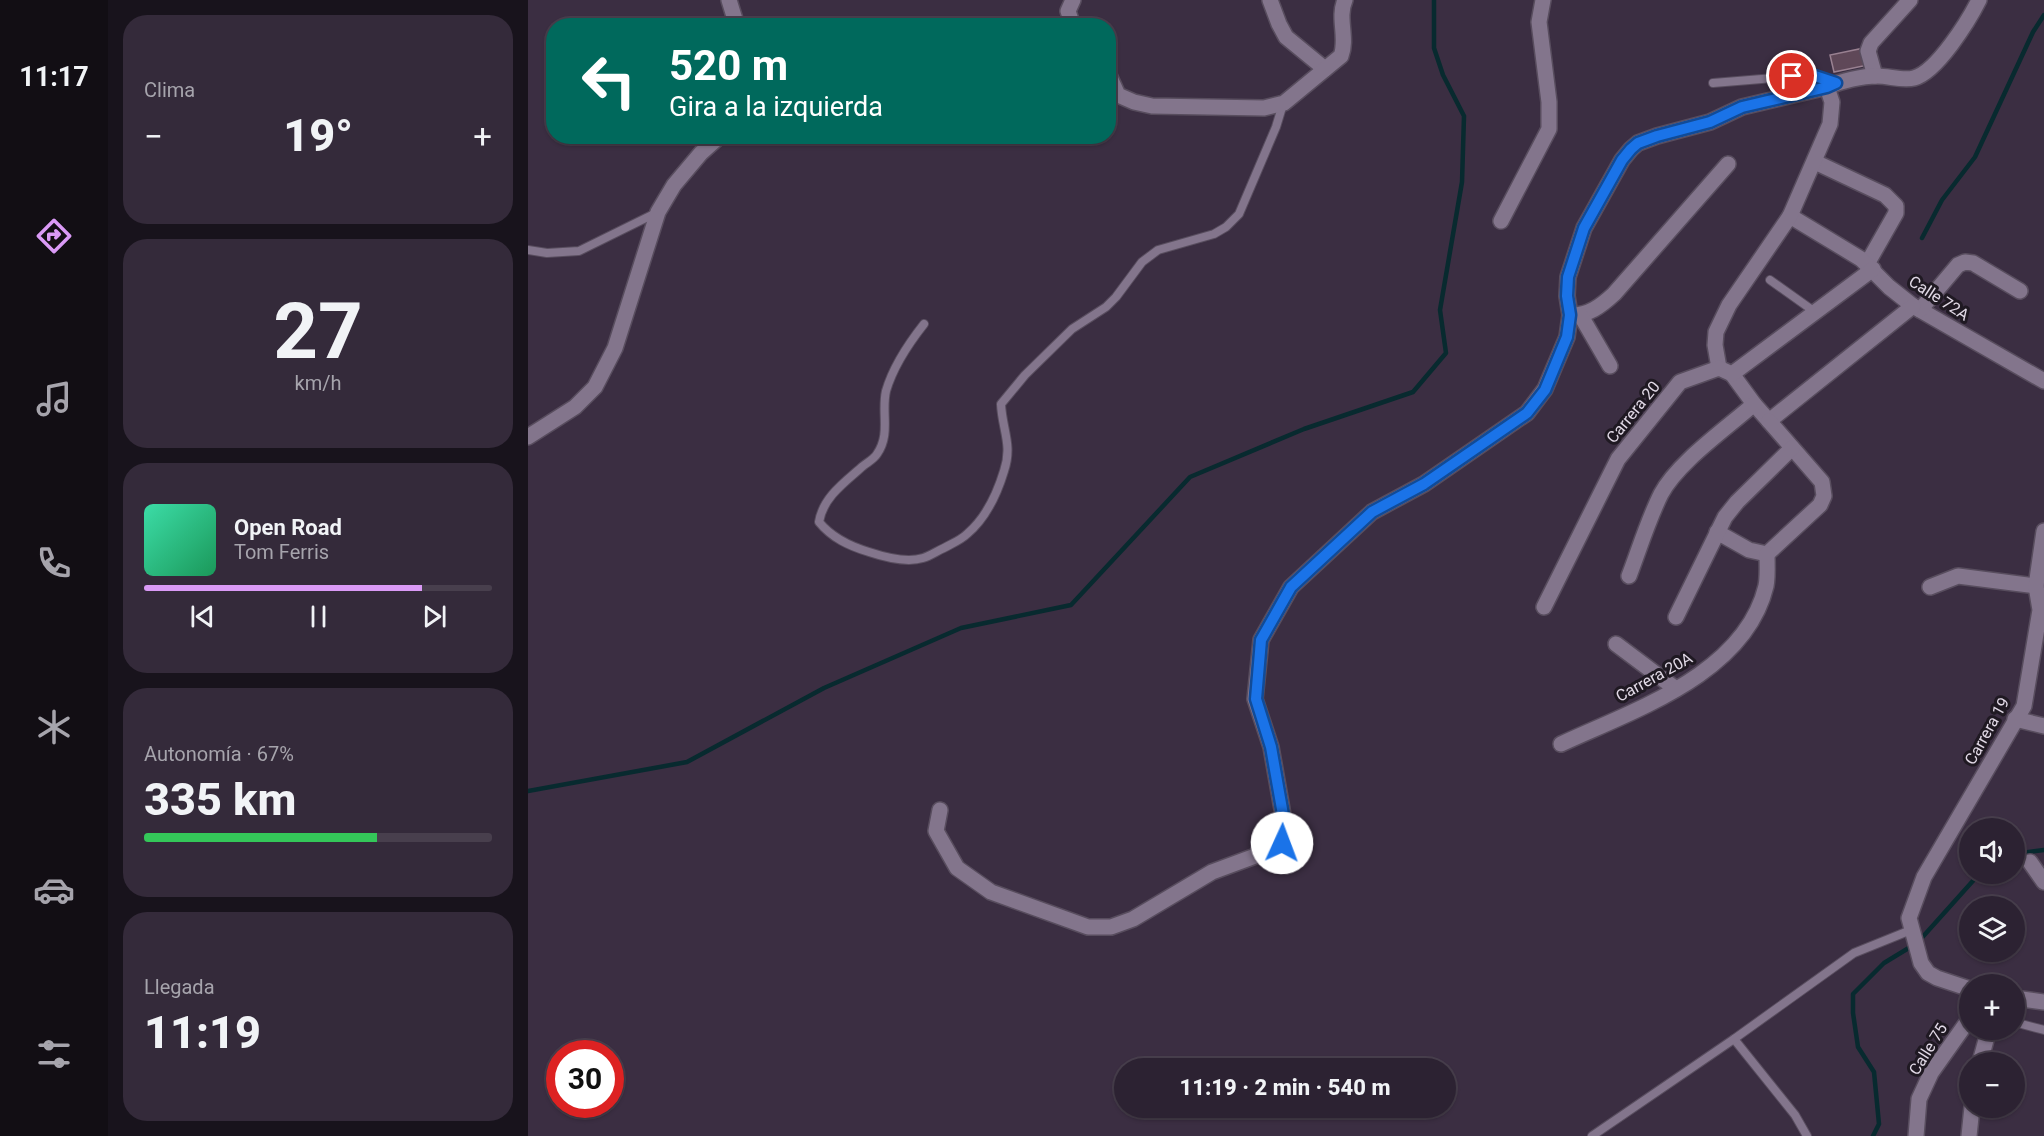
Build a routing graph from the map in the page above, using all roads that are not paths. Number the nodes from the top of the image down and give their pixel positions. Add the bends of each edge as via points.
1 (729, 0) edge
2 (1073, 0) edge
3 (1270, 0) edge
4 (1344, 0) edge
5 (1543, 0) edge
6 (1910, 0) edge
7 (1979, 0) edge
8 (735, 18) edge
9 (1070, 18) edge
10 (1325, 69) junction
11 (1875, 76) junction
12 (1713, 83) dead end
13 (1832, 85) junction
14 (1116, 91) edge
15 (1284, 103) junction
16 (711, 144) edge
17 (1815, 162) junction
18 (1728, 164) dead end
19 (658, 212) junction
20 (1790, 216) junction
21 (1501, 220) dead end
22 (528, 250) edge
23 (1870, 267) junction
24 (1770, 280) dead end
25 (2020, 291) dead end
26 (1916, 308) junction
27 (1815, 312) junction
28 (1575, 316) junction
29 (924, 324) dead end
30 (1610, 366) dead end
31 (1725, 371) junction
32 (2044, 381) edge
33 (1754, 404) junction
34 (1769, 421) junction
35 (528, 437) edge
36 (1792, 448) junction
37 (1716, 531) junction
38 (2044, 531) edge
39 (1767, 554) junction
40 (1629, 576) dead end
41 (2036, 586) junction
42 (1930, 587) dead end
43 (1544, 607) dead end
44 (2042, 610) edge
45 (1676, 617) dead end
46 (1616, 644) dead end
47 (1676, 689) junction
48 (2015, 719) junction
49 (2044, 726) edge
50 (1561, 744) dead end
51 (940, 810) dead end
52 (2030, 862) dead end
53 (2044, 882) edge
54 (1912, 931) junction
55 (1959, 985) edge
56 (2025, 1000) edge
57 (2044, 1001) edge
58 (2025, 1025) edge
59 (2044, 1030) edge
60 (1959, 1034) edge
61 (1734, 1039) junction
62 (1971, 1118) edge
63 (1592, 1136) edge
64 (1807, 1136) edge
65 (1916, 1136) edge
66 (1969, 1136) edge

1 - 8 street
2 - 9 street via 1068,11
3 - 10 street via 1286,37
4 - 10 street via 1345,46 1341,56
5 - 21 street via 1539,22 1549,129
6 - 11 street via 1871,43 1868,51
7 - 11 street via 1942,56 1927,70 1915,78
10 - 15 street
11 - 13 street
12 - 13 lane via 1812,75
13 - 17 street via 1830,124
13 - 28 street via 1742,107 1710,122 1638,143 1631,149 1584,228 1568,277 1567,296
14 - 15 street via 1134,102 1152,106 1264,108
15 - 29 lane via 1239,214 1214,234 1158,250 1106,307 1072,329 1001,404 1008,445 1005,469 992,502 976,525 967,535 922,559 897,559 857,549 827,533 819,522 820,511 832,493 876,455 886,426 886,393 904,353
16 - 19 street via 674,185
17 - 20 street
17 - 23 street via 1885,195 1896,206
18 - 28 street via 1614,294 1603,304
19 - 22 lane via 579,251
19 - 35 street via 615,348 594,387 575,407
20 - 23 street, Calle 72A
20 - 31 street via 1716,332 1714,345
23 - 26 street, Calle 72A
23 - 27 street, Carrera 20
24 - 27 lane
25 - 26 street via 1965,262
26 - 32 street, Calle 72A
26 - 34 street
27 - 31 street, Carrera 20
28 - 30 street
28 - 51 street via 1545,390 1527,413 1424,484 1372,512 1291,587 1261,640 1256,699 1271,747 1285,826 1277,848 1212,872 1133,919 1111,927 1088,927 991,892 957,868 936,831
31 - 33 street
31 - 43 street, Carrera 20 via 1680,382 1618,459
33 - 34 street
33 - 40 street via 1670,481
34 - 36 street
36 - 37 street via 1737,502
36 - 39 street via 1822,482 1824,496 1820,505
37 - 39 street via 1749,550
37 - 45 street
38 - 41 street, Carrera 19
39 - 47 street, Carrera 20A via 1761,603 1744,633 1725,654
41 - 42 street via 1958,576
41 - 44 street, Carrera 19
44 - 48 street, Carrera 19 via 2024,706
46 - 47 street
47 - 50 street, Carrera 20A
48 - 49 street
48 - 54 street, Carrera 19 via 1924,877 1909,918
52 - 53 street
54 - 55 street via 1921,963 1937,978
54 - 61 lane via 1854,953
56 - 57 street
58 - 59 lane
60 - 65 street, Calle 75 via 1931,1073 1919,1099
61 - 63 lane
61 - 64 lane via 1795,1115
62 - 66 street

